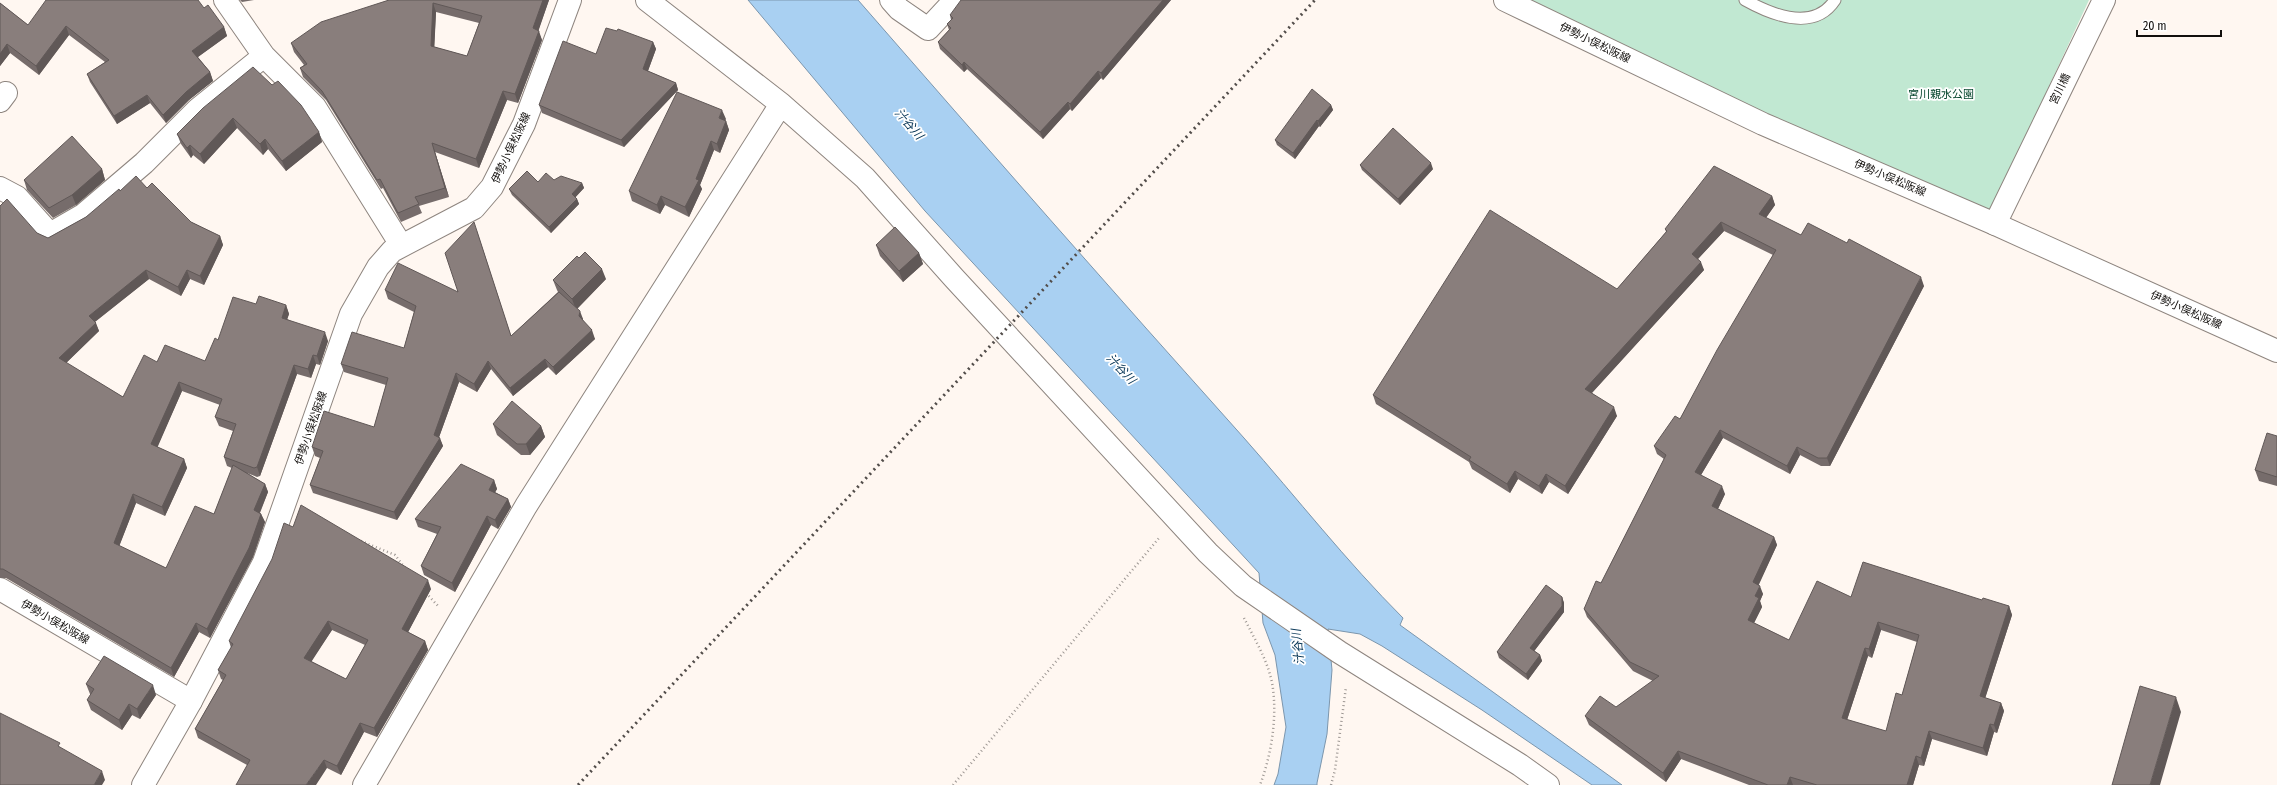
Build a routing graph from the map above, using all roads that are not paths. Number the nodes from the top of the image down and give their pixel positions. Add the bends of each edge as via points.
1 (225, 0) edge
2 (570, 0) edge
3 (647, 0) edge
4 (891, 0) edge
5 (955, 0) edge
6 (1505, 0) edge
7 (1745, 0) edge
8 (1836, 0) edge
9 (2104, 0) edge
10 (264, 56) junction
11 (781, 104) junction
12 (0, 188) edge
13 (1995, 224) junction
14 (401, 245) junction
15 (2277, 351) edge
16 (0, 589) edge
17 (191, 701) junction
18 (143, 785) edge
19 (364, 785) edge
20 (1548, 785) edge

1 - 10 street
2 - 14 street, 伊勢小俣松阪線 via 524,124 492,187 474,208
3 - 11 street
4 - 5 street via 899,9 928,29
6 - 13 street, 伊勢小俣松阪線 via 1764,124
7 - 8 lane via 1758,8 1791,18 1812,19 1831,7
9 - 13 street, 宮川橋
10 - 12 street via 198,109 144,163 83,215 50,234 17,197
10 - 14 street via 314,107
11 - 19 street via 526,506
11 - 20 street via 865,178 1208,553 1243,586
13 - 15 street, 伊勢小俣松阪線
14 - 17 street, 伊勢小俣松阪線 via 378,267 351,314 264,562
16 - 17 street, 伊勢小俣松阪線
17 - 18 street

